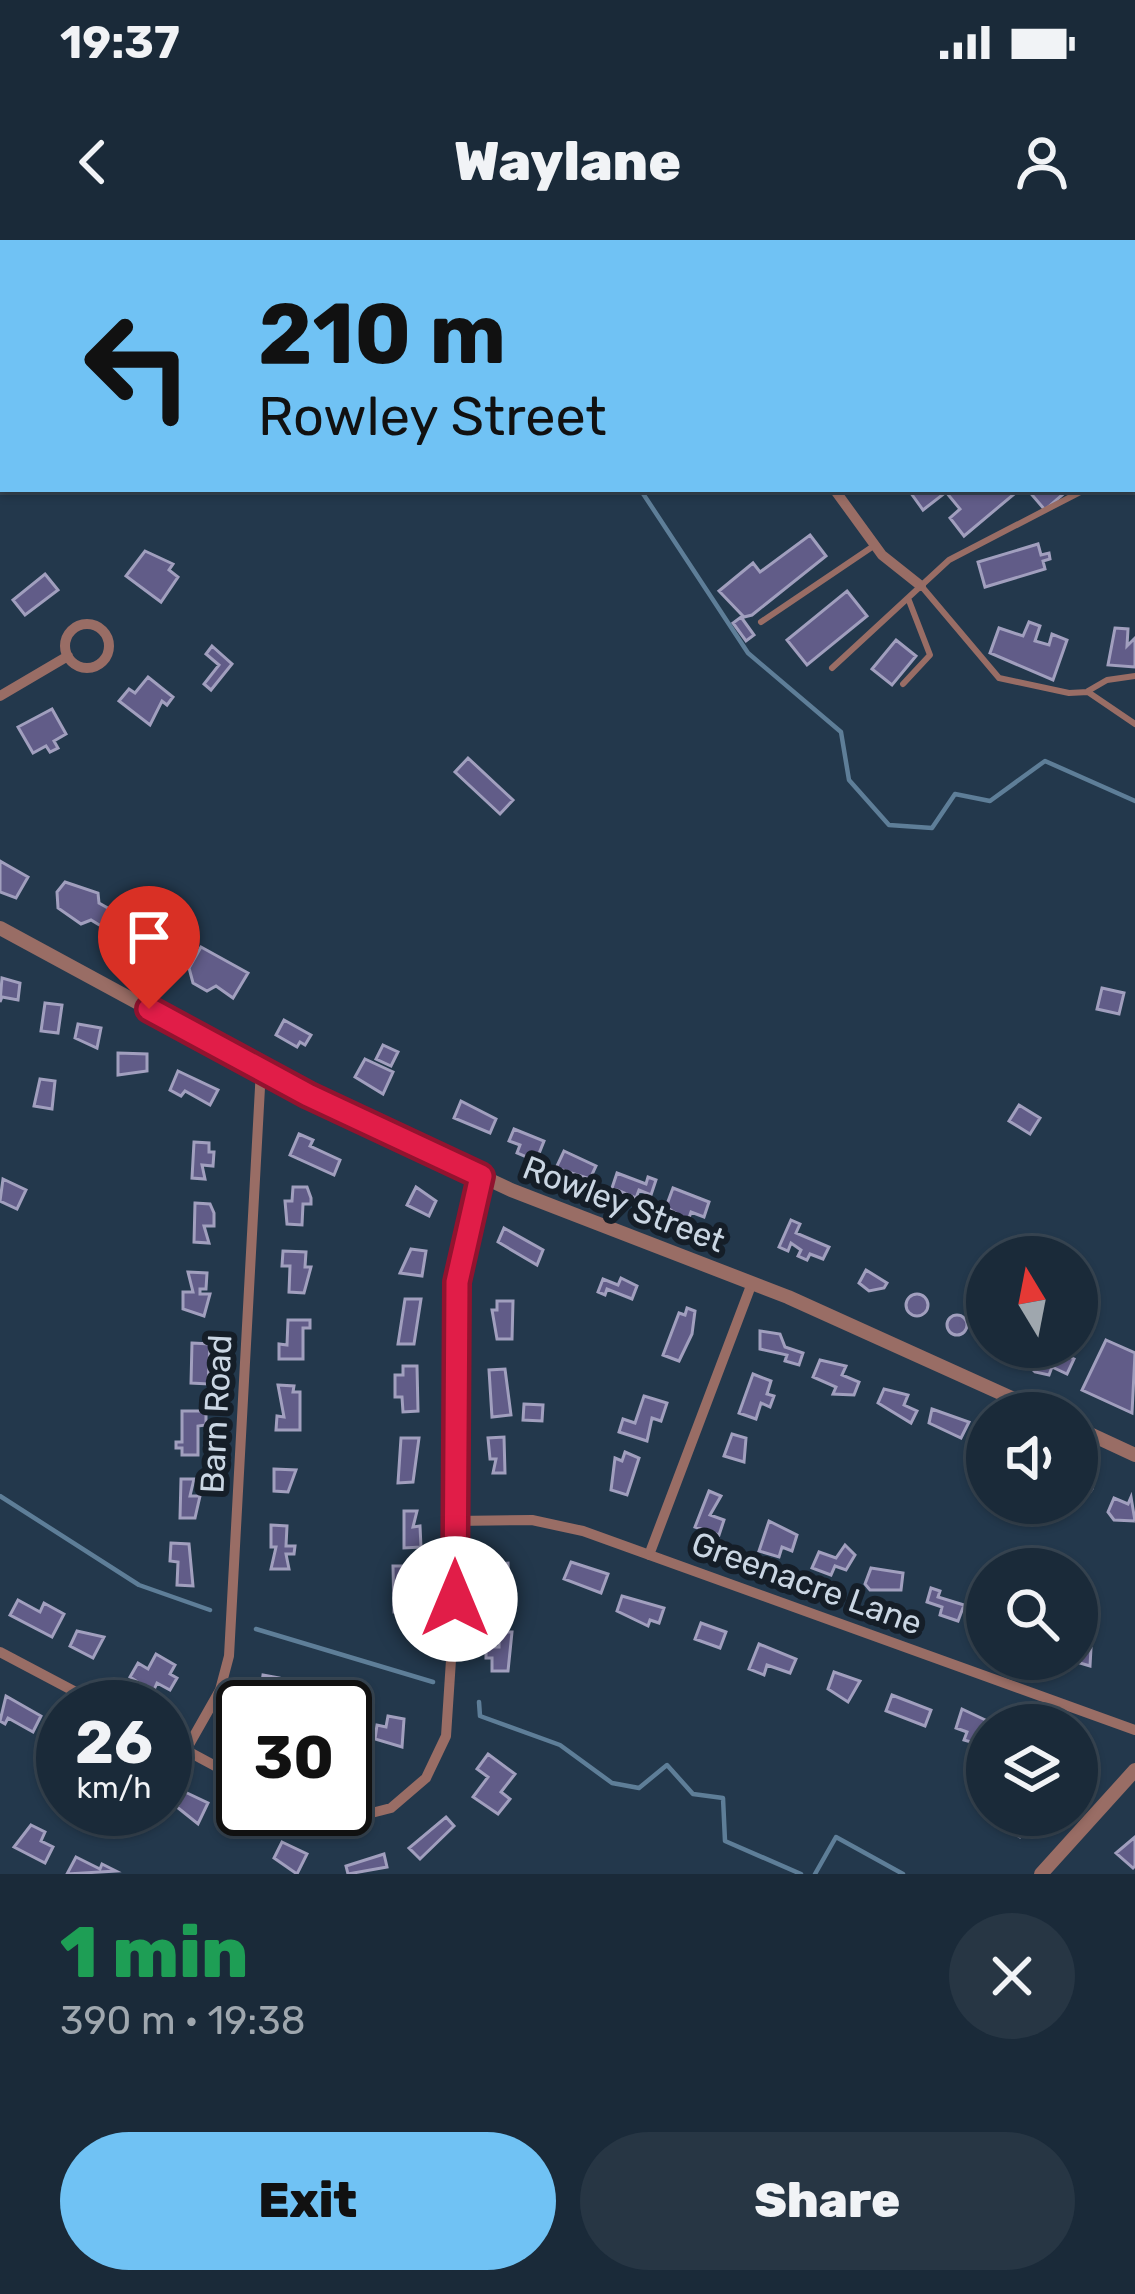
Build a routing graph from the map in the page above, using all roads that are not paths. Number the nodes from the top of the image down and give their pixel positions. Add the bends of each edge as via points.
1 (836, 492) edge
2 (1080, 492) edge
3 (875, 545) junction
4 (921, 586) junction
5 (908, 598) junction
6 (761, 622) dead end
7 (68, 656) junction
8 (832, 668) dead end
9 (1135, 676) edge
10 (903, 684) dead end
11 (1088, 692) junction
12 (0, 696) edge
13 (1135, 724) edge
14 (0, 928) edge
15 (261, 1070) junction
16 (481, 1176) junction
17 (752, 1283) junction
18 (998, 1392) edge
19 (1098, 1438) edge
20 (1135, 1455) edge
21 (455, 1521) junction
22 (649, 1555) junction
23 (0, 1652) edge
24 (53, 1680) edge
25 (1135, 1730) edge
26 (192, 1739) edge
27 (1135, 1770) edge
28 (372, 1813) edge
29 (1040, 1874) edge

1 - 3 street
2 - 4 lane via 984,538
3 - 4 street
3 - 6 lane
4 - 5 lane
4 - 11 lane via 999,678
5 - 8 lane
5 - 10 lane via 930,655
7 - 7 street via 98,665 107,655 106,635 88,624 74,628
7 - 12 street
9 - 11 lane
11 - 13 lane
14 - 15 street, Rowley Street
15 - 16 street, Rowley Street
15 - 26 street, Barn Road via 229,1656
16 - 17 street, Rowley Street
16 - 21 street via 457,1282
17 - 18 street, Rowley Street
17 - 22 street
19 - 20 street
21 - 22 street, Greenacre Lane via 544,1521
21 - 28 street via 452,1697 437,1761 414,1791
22 - 25 street, Greenacre Lane
23 - 24 street
27 - 29 street

